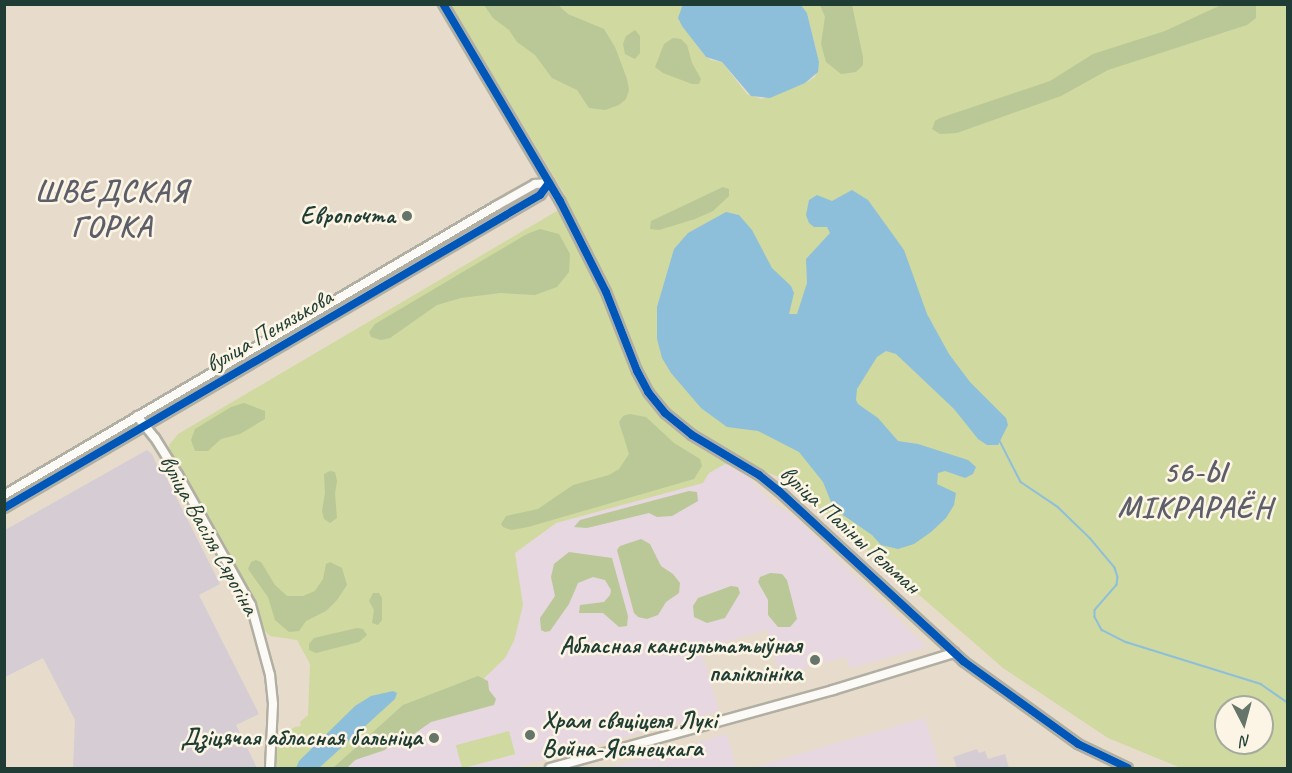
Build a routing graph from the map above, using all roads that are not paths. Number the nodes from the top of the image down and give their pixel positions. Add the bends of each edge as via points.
1 (444, 4) edge
2 (549, 183) junction
3 (137, 416) junction
4 (144, 426) junction
5 (4, 495) edge
6 (4, 508) edge
7 (954, 653) junction
8 (270, 768) edge
9 (550, 768) edge
10 (1128, 768) edge

1 - 2 street, вуліца Паліны Гельман
2 - 3 street, вуліца Пенязькова via 535,184
2 - 4 street, вуліца Пенязькова via 540,195
2 - 7 street, вуліца Паліны Гельман via 606,292 637,371 665,413 692,435 779,490
3 - 4 street, вуліца Васіля Сярогіна
3 - 5 street, вуліца Пенязькова
4 - 6 street, вуліца Пенязькова
4 - 8 street, вуліца Васіля Сярогіна via 178,475 251,604 270,675
7 - 9 street
7 - 10 street, вуліца Паліны Гельман via 1078,744

